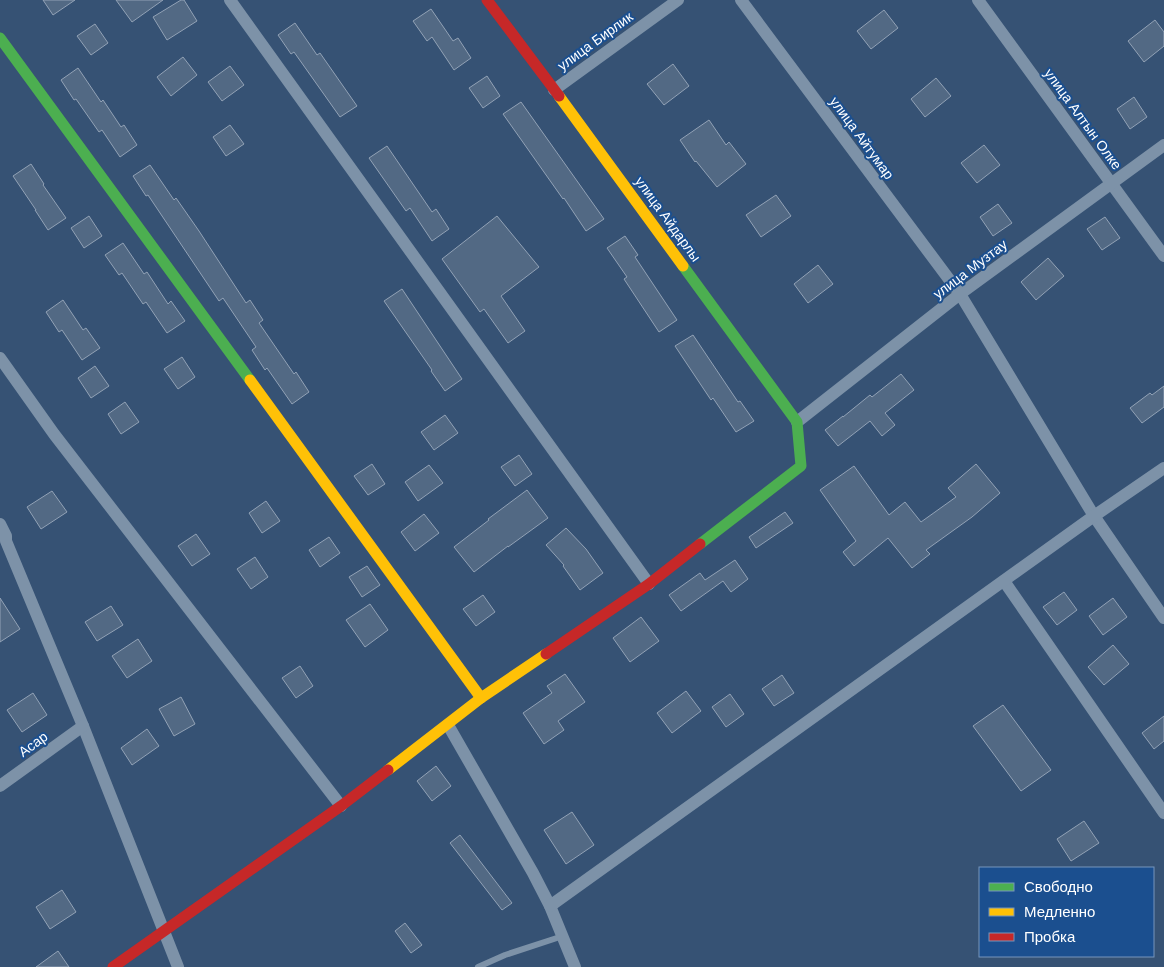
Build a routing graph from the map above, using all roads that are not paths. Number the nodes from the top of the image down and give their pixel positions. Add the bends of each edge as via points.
1 (230, 0) edge
2 (487, 0) edge
3 (678, 0) edge
4 (741, 0) edge
5 (978, 0) edge
6 (0, 38) edge
7 (554, 90) junction
8 (1164, 145) edge
9 (1111, 184) junction
10 (1164, 256) edge
11 (960, 294) junction
12 (0, 358) edge
13 (797, 422) junction
14 (1164, 468) edge
15 (1094, 516) junction
16 (0, 524) edge
17 (3, 543) edge
18 (1004, 581) junction
19 (649, 584) junction
20 (1164, 618) edge
21 (481, 698) junction
22 (448, 725) junction
23 (83, 726) junction
24 (0, 786) edge
25 (341, 806) junction
26 (1164, 813) edge
27 (550, 906) junction
28 (163, 931) junction
29 (563, 936) junction
30 (113, 967) edge
31 (178, 967) edge
32 (478, 967) edge
33 (575, 967) edge

1 - 19 street
2 - 7 street, улица Айдарлы
3 - 7 street, улица Бирлик
4 - 11 street, улица Айтумар
5 - 9 street, улица Алтын Олке
6 - 21 street
7 - 13 street, улица Айдарлы
8 - 9 street, улица Музтау
9 - 10 street, улица Алтын Олке
9 - 11 street, улица Музтау
11 - 13 street, улица Музтау
11 - 15 street, улица Айтумар
12 - 25 street via 54,434
13 - 19 street via 801,466
14 - 15 street
15 - 18 street
15 - 20 street, улица Айтумар
16 - 17 street via 6,536
17 - 23 street
18 - 26 street
18 - 27 street
19 - 21 street
21 - 22 street
22 - 25 street
22 - 27 street
23 - 24 street, Асар
23 - 28 street
25 - 28 street
27 - 29 street
28 - 30 street
28 - 31 street
29 - 32 lane via 505,954
29 - 33 street

